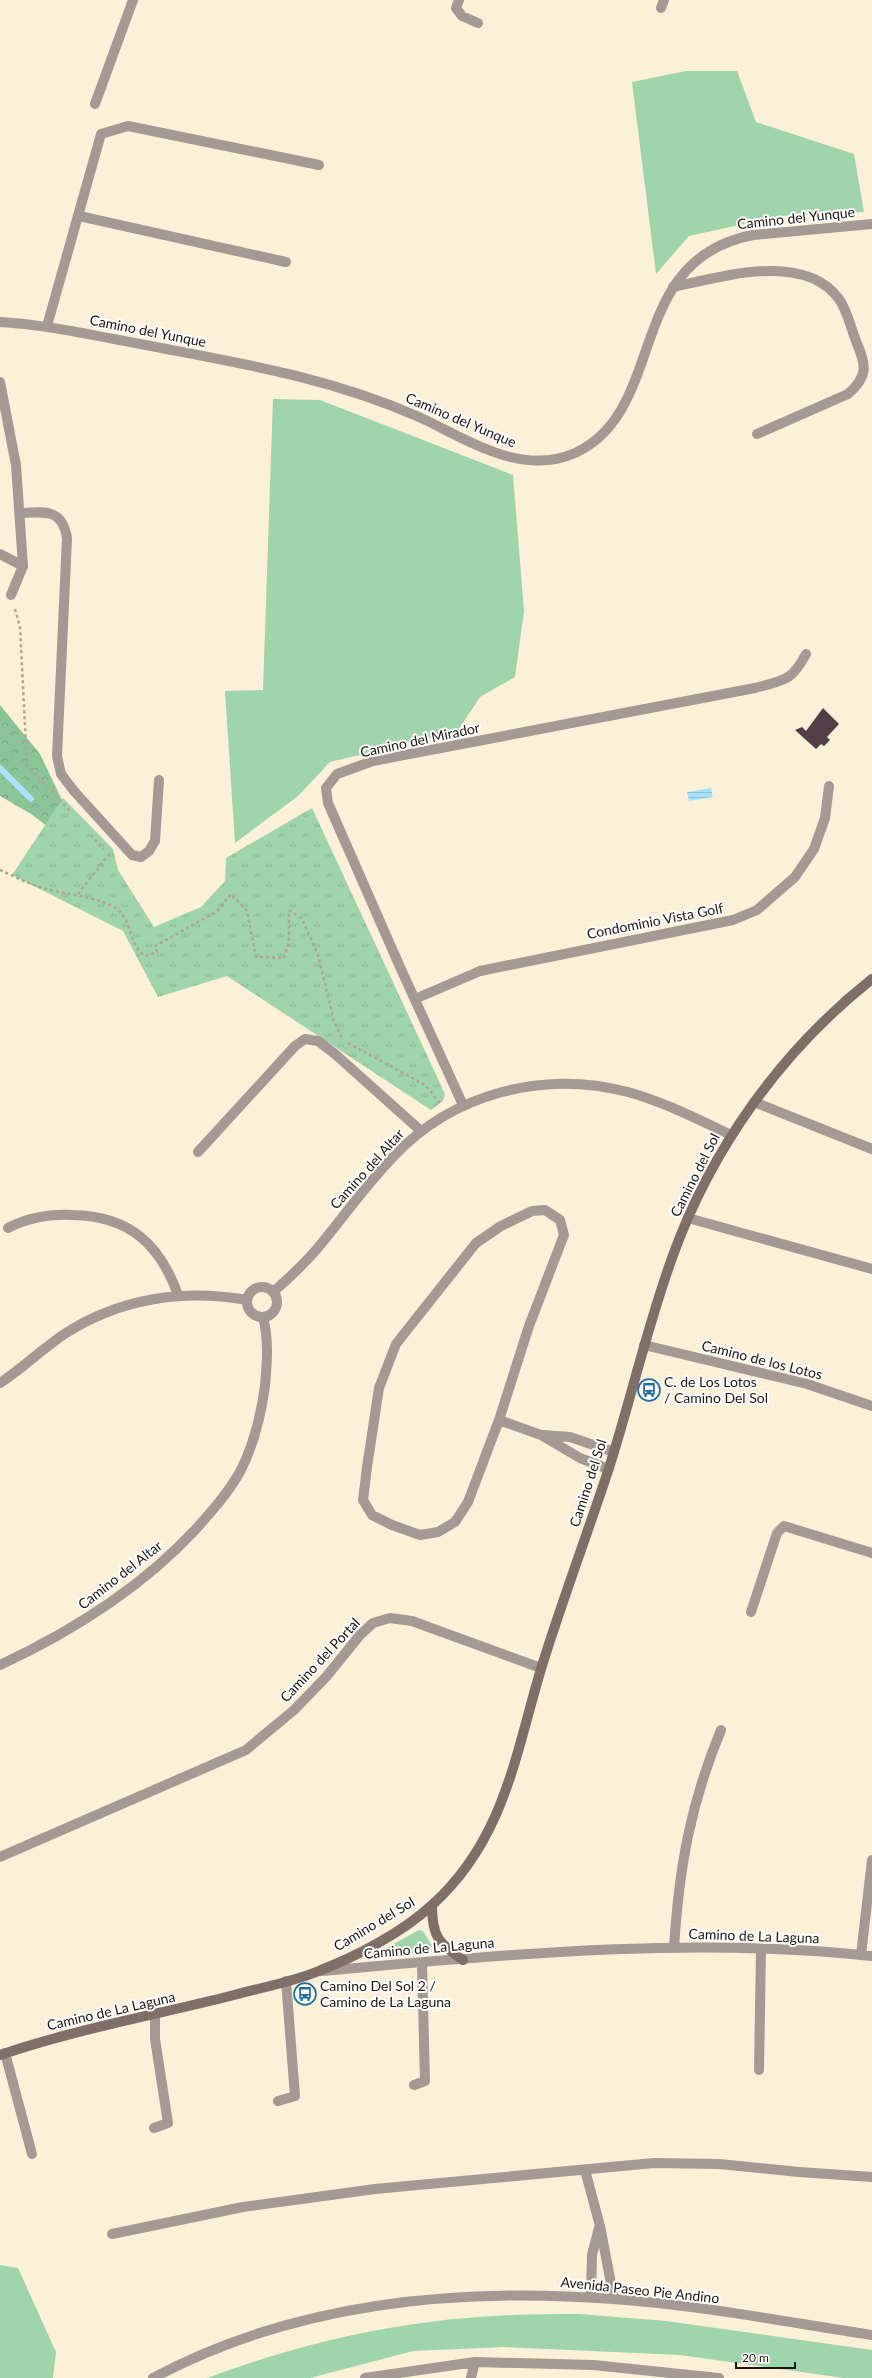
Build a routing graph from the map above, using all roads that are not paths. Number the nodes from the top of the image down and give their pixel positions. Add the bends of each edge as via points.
1 (133, 0) edge
2 (459, 0) edge
3 (478, 23) dead end
4 (95, 104) dead end
5 (319, 165) dead end
6 (79, 216) junction
7 (872, 224) edge
8 (286, 262) dead end
9 (673, 287) junction
10 (0, 322) edge
11 (47, 326) junction
12 (0, 382) edge
13 (758, 434) dead end
14 (20, 513) junction
15 (0, 554) edge
16 (23, 566) junction
17 (11, 595) road end
18 (806, 654) dead end
19 (159, 780) dead end
20 (829, 786) dead end
21 (872, 979) edge
22 (415, 999) junction
23 (754, 1102) junction
24 (463, 1105) junction
25 (422, 1130) junction
26 (731, 1135) junction
27 (872, 1149) edge
28 (198, 1152) dead end
29 (688, 1218) junction
30 (8, 1228) dead end
31 (872, 1270) edge
32 (273, 1292) junction
33 (178, 1295) junction
34 (247, 1300) junction
35 (263, 1317) junction
36 (644, 1345) junction
37 (0, 1383) edge
38 (872, 1406) edge
39 (499, 1420) junction
40 (541, 1435) junction
41 (614, 1452) junction
42 (608, 1469) junction
43 (872, 1553) edge
44 (752, 1612) dead end
45 (0, 1665) edge
46 (541, 1668) junction
47 (720, 1730) dead end
48 (0, 1857) edge
49 (872, 1860) edge
50 (432, 1905) junction
51 (674, 1948) junction
52 (761, 1949) junction
53 (861, 1955) junction
54 (872, 1956) edge
55 (463, 1960) junction
56 (422, 1964) junction
57 (319, 1971) junction
58 (286, 1981) junction
59 (155, 2015) junction
60 (3, 2054) edge
61 (759, 2070) dead end
62 (414, 2085) dead end
63 (278, 2101) dead end
64 (154, 2128) dead end
65 (32, 2154) dead end
66 (585, 2170) junction
67 (872, 2176) edge
68 (600, 2226) junction
69 (112, 2234) dead end
70 (591, 2297) junction
71 (614, 2299) junction
72 (872, 2335) edge
73 (475, 2362) junction
74 (153, 2378) edge
75 (366, 2378) edge
76 (472, 2378) edge
77 (719, 2378) edge

1 - 4 street
2 - 3 street via 456,8 462,16
5 - 6 street via 128,126 101,134
6 - 8 street
6 - 11 street
7 - 9 street, Camino del Yunque via 736,238 706,252 692,262
9 - 11 street, Camino del Yunque via 615,419 597,439 578,452 550,461 536,462 507,457 380,401 327,383 261,367
9 - 13 street via 738,274 787,271 812,278 827,287 840,300 864,361 863,378 848,394
10 - 11 street, Camino del Yunque
12 - 14 street via 16,465
14 - 16 street
14 - 19 street via 49,511 58,517 65,528 67,538 57,756 61,774 132,855 141,857 155,841
15 - 16 street
16 - 17 street
18 - 22 street, Camino del Mirador via 792,674 783,680 755,688 373,761 338,774 326,788 328,803
20 - 22 street, Condominio Vista Golf via 825,818 814,849 795,877 757,910 733,920 480,971
21 - 23 street, Camino del Sol via 806,1040
22 - 24 street, Camino del Mirador
23 - 26 street, Camino del Sol
23 - 27 street
24 - 25 street, Camino del Altar
24 - 26 street, Camino del Altar via 523,1087 588,1085 627,1092 656,1101
25 - 28 street via 335,1054 318,1041 305,1039 295,1046
25 - 32 street, Camino del Altar via 393,1157 316,1250
26 - 29 street, Camino del Sol
29 - 31 street
29 - 36 street, Camino del Sol via 672,1258
30 - 33 street via 29,1219 60,1214 114,1221 127,1227 148,1243 165,1264
32 - 34 street via 263,1287 258,1288
32 - 35 street via 276,1305 272,1313
33 - 34 street via 225,1296
33 - 37 street via 128,1304 84,1322
34 - 35 street via 253,1314
35 - 45 street, Camino del Altar via 267,1356 261,1410 249,1452 226,1493 180,1545 134,1586 83,1622
36 - 38 street, Camino de los Lotos via 808,1384
36 - 41 street, Camino del Sol
39 - 39 street via 468,1502 455,1522 438,1532 420,1535 372,1515 363,1500 367,1467 379,1388 396,1344 476,1243 501,1226 532,1211 545,1210 560,1220 564,1235 529,1326
39 - 40 street
40 - 41 street via 570,1437
40 - 42 street via 580,1458
41 - 42 street, Camino del Sol
42 - 46 street, Camino del Sol
43 - 44 street via 784,1526 777,1533
46 - 48 street, Camino del Portal via 412,1621 390,1618 373,1623 294,1710 246,1750
46 - 50 street, Camino del Sol via 512,1778 501,1805 475,1853
47 - 51 street via 690,1817 680,1880
49 - 53 street
50 - 55 street via 432,1926 444,1946
50 - 57 street, Camino del Sol via 396,1931
51 - 52 street, Camino de La Laguna
51 - 55 street, Camino de La Laguna via 533,1953
52 - 53 street, Camino de La Laguna
52 - 61 street
53 - 54 street, Camino de La Laguna
55 - 56 street, Camino de La Laguna
56 - 57 street, Camino de La Laguna
56 - 62 street via 425,2081
57 - 58 street, Camino de La Laguna
58 - 59 street, Camino de La Laguna
58 - 63 street via 295,2096
59 - 60 street, Camino de La Laguna via 67,2034
59 - 64 street via 155,2039 168,2123
60 - 65 street
66 - 67 street via 654,2163 719,2164
66 - 68 street
66 - 69 street via 375,2189 243,2207
68 - 70 street via 592,2254
68 - 71 street
70 - 71 street, Avenida Paseo Pie Andino
70 - 74 street, Avenida Paseo Pie Andino via 462,2297 412,2301 327,2314 245,2338 205,2353
71 - 72 street, Avenida Paseo Pie Andino via 660,2303
73 - 75 street
73 - 76 street
73 - 77 street via 593,2364

